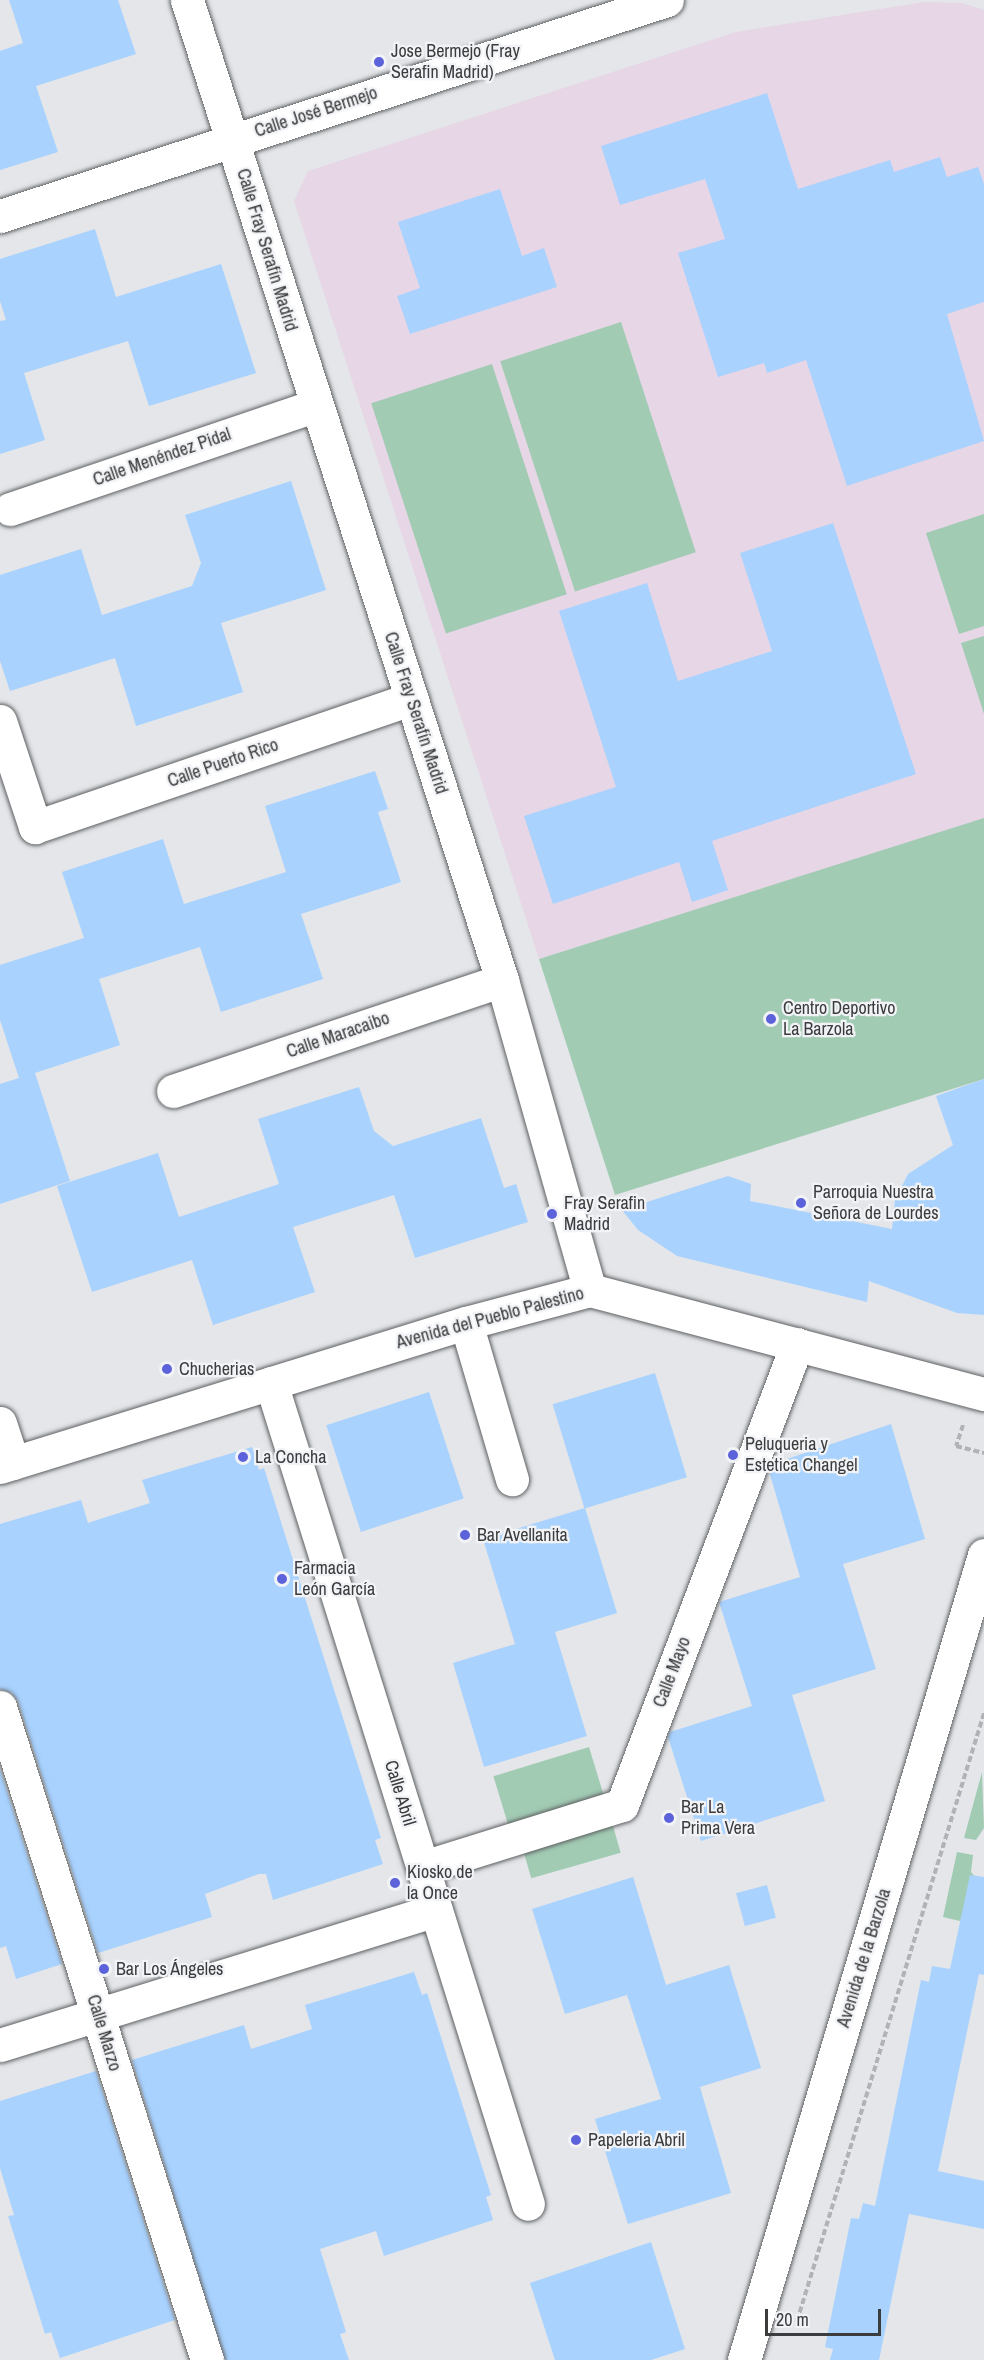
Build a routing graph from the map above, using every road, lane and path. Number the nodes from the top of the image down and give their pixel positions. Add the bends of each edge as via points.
1 (187, 0) edge
2 (656, 2) edge
3 (233, 139) junction
4 (0, 216) edge
5 (315, 406) junction
6 (10, 509) dead end
7 (412, 699) junction
8 (0, 721) edge
9 (502, 980) junction
10 (173, 1091) dead end
11 (590, 1290) junction
12 (466, 1323) junction
13 (797, 1344) junction
14 (271, 1383) junction
15 (984, 1394) edge
16 (0, 1423) edge
17 (6, 1465) edge
18 (512, 1479) dead end
19 (984, 1555) edge
20 (0, 1707) edge
21 (984, 1713) edge
22 (423, 1867) junction
23 (436, 1910) junction
24 (98, 2014) junction
25 (0, 2045) edge
26 (528, 2204) dead end
27 (795, 2326) dead end
28 (207, 2360) edge
29 (744, 2360) edge

1 - 3 street, Calle Fray Serafín Madrid
2 - 3 street, Calle José Bermejo
3 - 4 street, Calle José Bermejo
3 - 5 street, Calle Fray Serafín Madrid
5 - 6 street, Calle Menéndez Pidal
5 - 7 street, Calle Fray Serafín Madrid
7 - 8 street, Calle Puerto Rico via 35,827
7 - 9 street, Calle Fray Serafín Madrid
9 - 10 street, Calle Maracaibo
9 - 11 street, Calle Fray Serafín Madrid
11 - 12 street, Avenida del Pueblo Palestino
11 - 13 street, Avenida del Pueblo Palestino
12 - 14 street, Avenida del Pueblo Palestino
12 - 18 street
13 - 15 street, Avenida del Pueblo Palestino
13 - 22 street, Calle Mayo via 622,1805
14 - 17 street, Avenida del Pueblo Palestino
14 - 22 street, Calle Abril
16 - 17 street
19 - 29 street, Avenida de la Barzola
20 - 24 street, Calle Marzo
21 - 27 path
22 - 23 street, Calle Abril
23 - 24 street
23 - 26 street, Calle Abril
24 - 25 street
24 - 28 street, Calle Marzo

